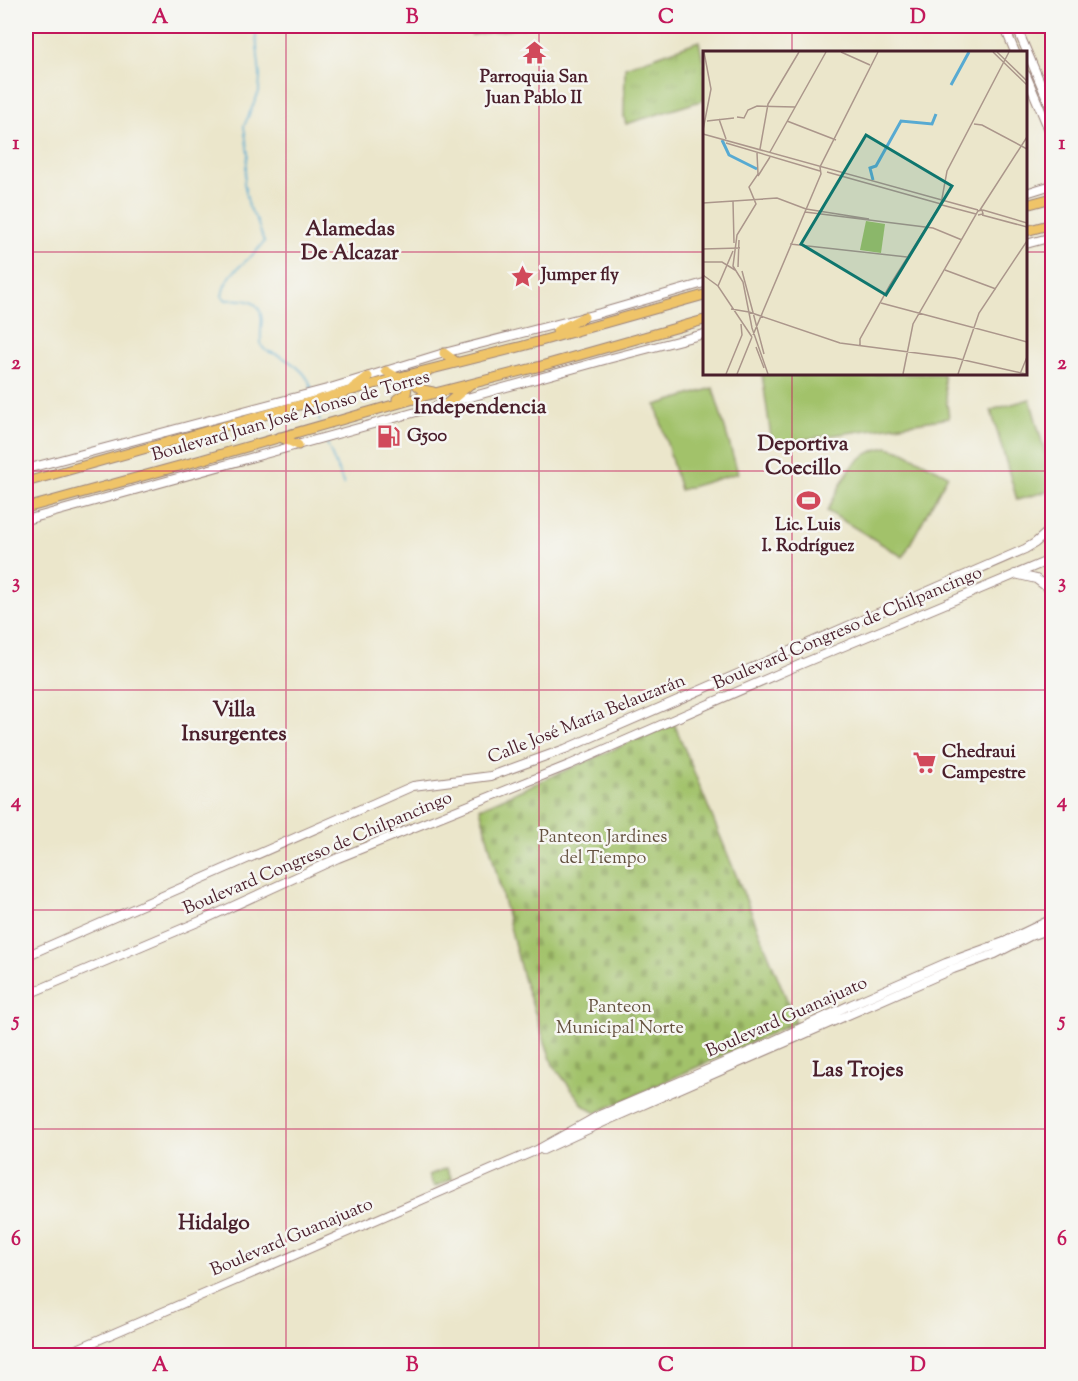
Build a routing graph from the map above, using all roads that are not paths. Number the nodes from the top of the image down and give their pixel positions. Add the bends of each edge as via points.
1 (1004, 26) edge
2 (1016, 26) edge
3 (1016, 51) edge
4 (1027, 77) edge
5 (1053, 110) edge
6 (1053, 137) edge
7 (1053, 185) edge
8 (1027, 193) edge
9 (1053, 198) edge
10 (1027, 205) edge
11 (1053, 224) edge
12 (1027, 231) edge
13 (1053, 237) edge
14 (1027, 244) edge
15 (703, 284) edge
16 (703, 296) edge
17 (584, 317) junction
18 (703, 321) edge
19 (680, 327) junction
20 (703, 335) edge
21 (684, 340) junction
22 (633, 341) junction
23 (523, 346) junction
24 (636, 352) junction
25 (444, 353) junction
26 (456, 362) junction
27 (438, 367) junction
28 (386, 371) junction
29 (368, 377) junction
30 (396, 378) junction
31 (470, 384) junction
32 (346, 392) junction
33 (435, 393) junction
34 (313, 397) junction
35 (448, 403) junction
36 (371, 411) junction
37 (280, 437) junction
38 (298, 445) junction
39 (26, 469) edge
40 (26, 482) edge
41 (26, 508) edge
42 (26, 520) edge
43 (1053, 528) edge
44 (1053, 559) edge
45 (1014, 574) junction
46 (939, 587) junction
47 (1053, 591) edge
48 (945, 603) junction
49 (1053, 911) edge
50 (1053, 919) edge
51 (1048, 928) edge
52 (26, 956) edge
53 (26, 995) edge
54 (61, 1356) edge

1 - 3 street
2 - 5 street
4 - 6 street
7 - 8 street
9 - 10 main road
11 - 12 main road
13 - 14 street
15 - 17 street
16 - 23 main road, Boulevard Juan José Alonso de Torres
17 - 23 main road
17 - 25 street
18 - 19 main road, Boulevard Juan José Alonso de Torres
19 - 21 street
19 - 22 main road, Boulevard Juan José Alonso de Torres
20 - 21 street, Boulevard Juan José Alonso de Torres
21 - 24 street, Boulevard Juan José Alonso de Torres
22 - 24 street
22 - 31 main road, Boulevard Juan José Alonso de Torres
23 - 26 main road, Boulevard Juan José Alonso de Torres
24 - 35 street, Boulevard Juan José Alonso de Torres
25 - 26 main road
25 - 28 street
26 - 27 main road, Boulevard Juan José Alonso de Torres
27 - 30 main road, Boulevard Juan José Alonso de Torres
27 - 33 main road via 417,381 421,390
28 - 29 street
28 - 30 main road
29 - 32 main road
29 - 34 street
30 - 32 main road, Boulevard Juan José Alonso de Torres
30 - 36 main road via 407,387 406,394
31 - 33 main road, Boulevard Juan José Alonso de Torres
31 - 35 main road
32 - 34 main road, Boulevard Juan José Alonso de Torres
33 - 36 main road, Boulevard Juan José Alonso de Torres
34 - 39 street
34 - 40 main road, Boulevard Juan José Alonso de Torres
35 - 38 street, Boulevard Juan José Alonso de Torres
36 - 37 main road, Boulevard Juan José Alonso de Torres
37 - 38 main road
37 - 41 main road, Boulevard Juan José Alonso de Torres
38 - 42 street, Boulevard Juan José Alonso de Torres
43 - 46 street, Calle José María Belauzarán via 1025,549
44 - 45 street, Boulevard Congreso de Chilpancingo
45 - 47 street via 1036,579
45 - 48 street, Boulevard Congreso de Chilpancingo
46 - 48 street
46 - 52 street, Calle José María Belauzarán via 516,768 478,779 406,789
48 - 53 street, Boulevard Congreso de Chilpancingo via 569,765 338,858
49 - 51 street
50 - 51 street, Boulevard Guanajuato
51 - 54 street, Boulevard Guanajuato

